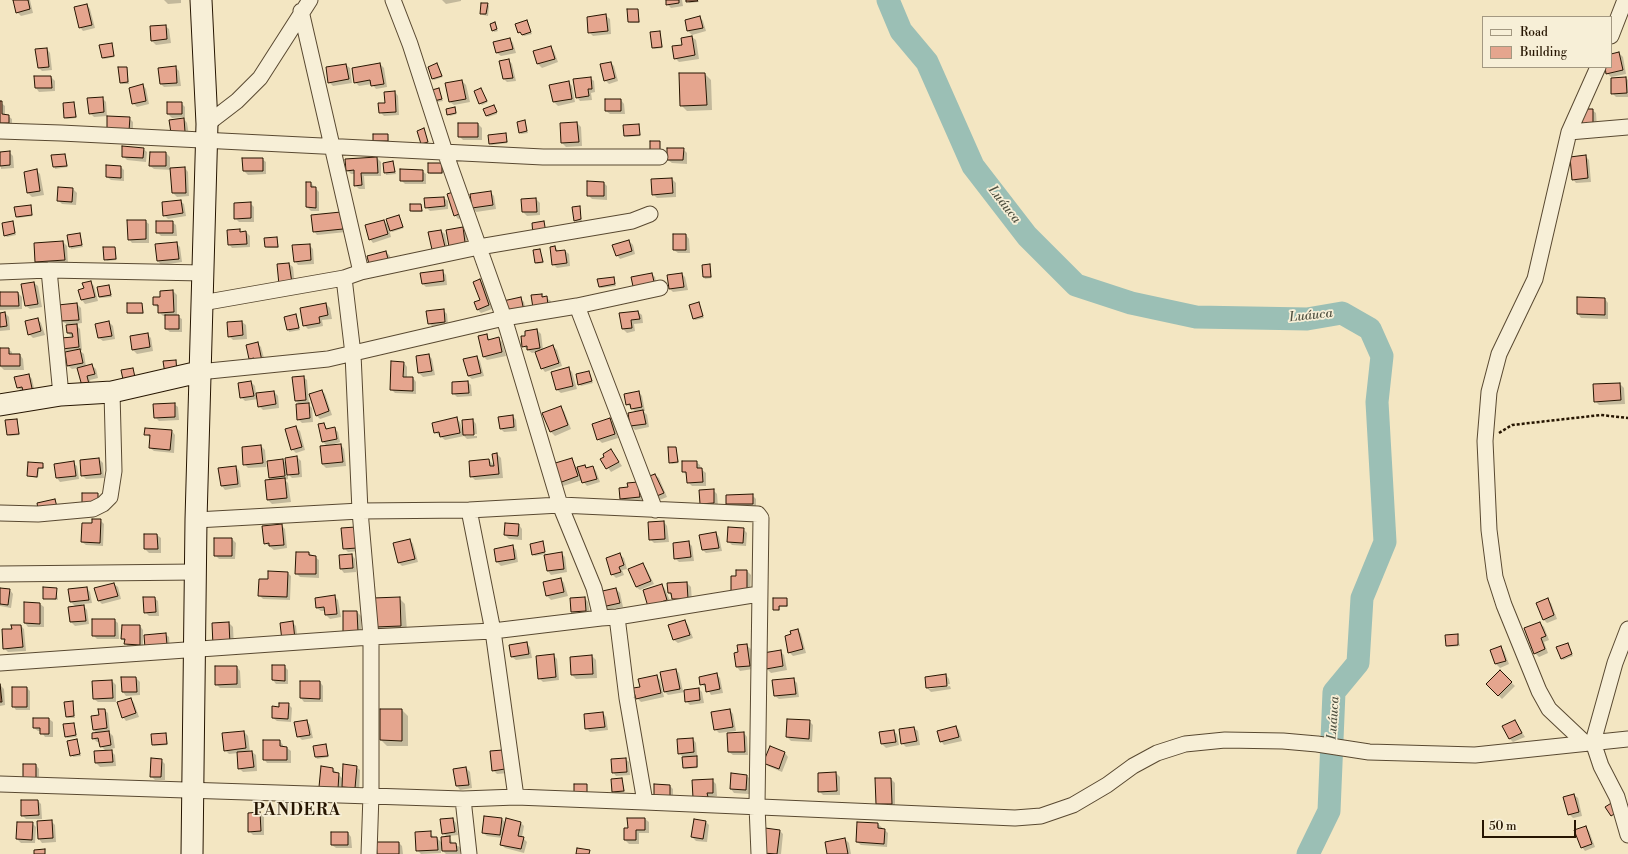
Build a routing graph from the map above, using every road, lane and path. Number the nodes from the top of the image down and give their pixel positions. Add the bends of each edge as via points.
1 (201, 0) edge
2 (393, 0) edge
3 (1626, 0) edge
4 (306, 6) edge
5 (1612, 34) edge
6 (1598, 68) edge
7 (1628, 127) edge
8 (0, 131) edge
9 (1569, 132) junction
10 (206, 133) junction
11 (334, 148) junction
12 (445, 152) junction
13 (660, 157) dead end
14 (650, 214) dead end
15 (479, 247) junction
16 (49, 270) junction
17 (0, 272) edge
18 (361, 272) junction
19 (203, 273) junction
20 (344, 278) junction
21 (660, 288) dead end
22 (202, 303) junction
23 (577, 306) junction
24 (504, 318) junction
25 (353, 354) junction
26 (199, 372) junction
27 (112, 392) junction
28 (61, 395) junction
29 (0, 405) edge
30 (1628, 418) edge
31 (1485, 441) junction
32 (560, 505) junction
33 (470, 510) junction
34 (655, 510) junction
35 (360, 511) junction
36 (0, 513) edge
37 (196, 520) junction
38 (196, 572) junction
39 (0, 574) edge
40 (759, 594) junction
41 (601, 618) junction
42 (617, 618) junction
43 (1628, 629) edge
44 (493, 631) junction
45 (371, 637) junction
46 (193, 649) junction
47 (0, 663) edge
48 (1628, 739) edge
49 (1589, 743) junction
50 (0, 784) edge
51 (193, 790) junction
52 (371, 794) junction
53 (1617, 797) junction
54 (463, 798) junction
55 (516, 798) junction
56 (645, 802) junction
57 (757, 806) junction
58 (1628, 808) edge
59 (1628, 835) edge
60 (192, 854) edge
61 (369, 854) edge
62 (469, 854) edge
63 (759, 854) edge

1 - 10 street
2 - 12 street
3 - 5 street
4 - 10 street via 260,78
4 - 11 street
6 - 9 street
7 - 9 street
8 - 10 street
9 - 31 street via 1534,279 1499,354 1489,392
10 - 11 street
10 - 19 street
11 - 12 street
11 - 18 street
12 - 13 street via 543,157
12 - 15 street
14 - 15 street via 632,221
15 - 18 street
15 - 24 street
16 - 17 street
16 - 19 street
16 - 28 street
18 - 20 street
19 - 22 street
20 - 22 street
20 - 25 street
21 - 23 street
22 - 26 street
23 - 24 street
23 - 34 street
24 - 25 street
24 - 32 street
25 - 26 street via 328,359
25 - 35 street
26 - 27 street
26 - 37 street
27 - 28 street
27 - 36 street via 114,471 110,497 93,509 38,514
28 - 29 street
30 - 31 path via 1601,415 1512,425
31 - 49 street via 1489,530 1496,577 1504,605 1542,697 1550,709
32 - 33 street
32 - 34 street
32 - 41 street via 594,588
33 - 35 street
33 - 44 street
34 - 40 street via 758,514 761,518
35 - 37 street
35 - 45 street
37 - 38 street
38 - 39 street
38 - 46 street
40 - 42 street
40 - 57 street
41 - 42 street
41 - 44 street
42 - 56 street via 627,698
43 - 49 street
44 - 45 street
44 - 55 street
45 - 46 street
45 - 52 street
46 - 47 street
46 - 51 street
48 - 49 street
49 - 53 street
49 - 57 street via 1475,755 1369,752 1316,744 1225,740 1185,744 1157,753 1133,766 1073,805 1041,816 1015,818
50 - 51 street
51 - 52 street
51 - 60 street
52 - 54 street
52 - 61 street
53 - 58 street
53 - 59 street
54 - 55 street
54 - 62 street
55 - 56 street
56 - 57 street
57 - 63 street

